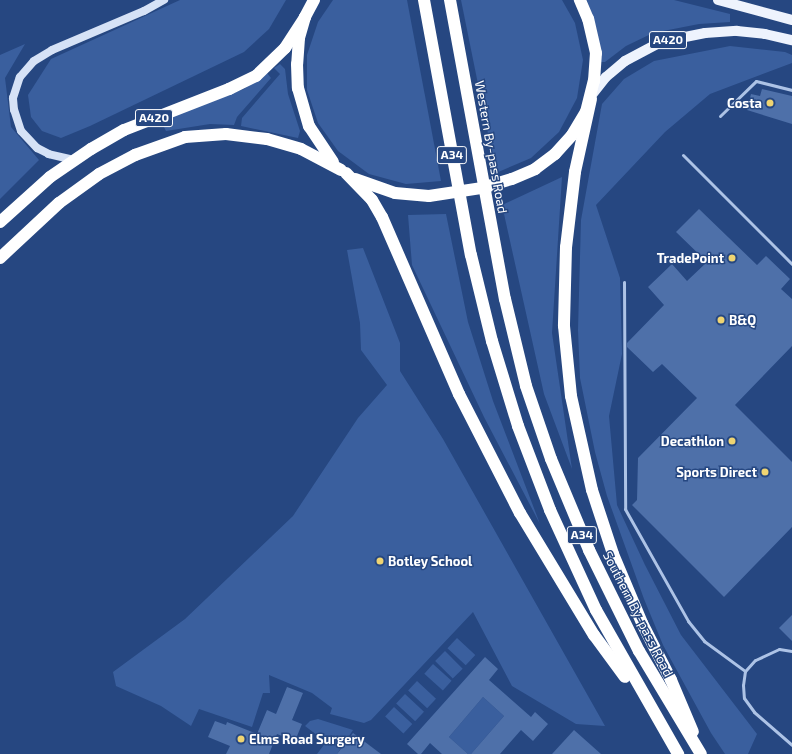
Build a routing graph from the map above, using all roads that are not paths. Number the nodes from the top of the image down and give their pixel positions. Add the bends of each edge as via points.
1 (164, 0) edge
2 (424, 0) edge
3 (450, 0) edge
4 (580, 0) edge
5 (718, 0) edge
6 (310, 6) edge
7 (792, 20) edge
8 (792, 40) edge
9 (792, 90) edge
10 (591, 97) junction
11 (720, 116) dead end
12 (683, 155) dead end
13 (74, 160) junction
14 (343, 172) junction
15 (0, 222) edge
16 (0, 258) edge
17 (792, 264) edge
18 (624, 282) dead end
19 (505, 299) joint
20 (792, 651) edge
21 (745, 671) junction
22 (659, 723) junction
23 (792, 744) edge
24 (678, 754) edge
25 (702, 754) edge

1 - 13 street via 144,12 52,50 34,61 20,77 13,98 21,131 37,148 49,154
2 - 22 highway, A34 via 467,233 484,310 518,426 550,510 596,610
3 - 19 highway, Western By-pass Road / A34
4 - 10 highway via 588,19 596,53
5 - 7 main road
6 - 13 highway, A420 via 285,48 256,76 124,130
6 - 14 highway via 296,64 300,100 315,138
8 - 10 main road, A420 via 765,34 737,32 705,33 660,42 625,61 606,77
9 - 11 lane via 756,81
10 - 14 highway, bridge via 579,125 563,145 535,169 512,179 482,188 429,196 395,193
10 - 25 highway via 570,206 564,287 566,362 576,426 592,490 613,554
12 - 17 lane
13 - 15 highway, A420 via 40,185
14 - 16 highway, A420 via 301,149 267,139 226,134 184,137 135,155 99,174 49,211
14 - 22 highway via 369,196 382,217 459,394 520,513 594,636
18 - 21 lane via 625,509 688,621 704,641
19 - 25 highway, Southern By-pass Road / A34 via 526,386 568,504 639,652
20 - 21 lane via 779,649 767,654 755,660
21 - 23 lane via 744,698 765,722
22 - 24 highway, A34

